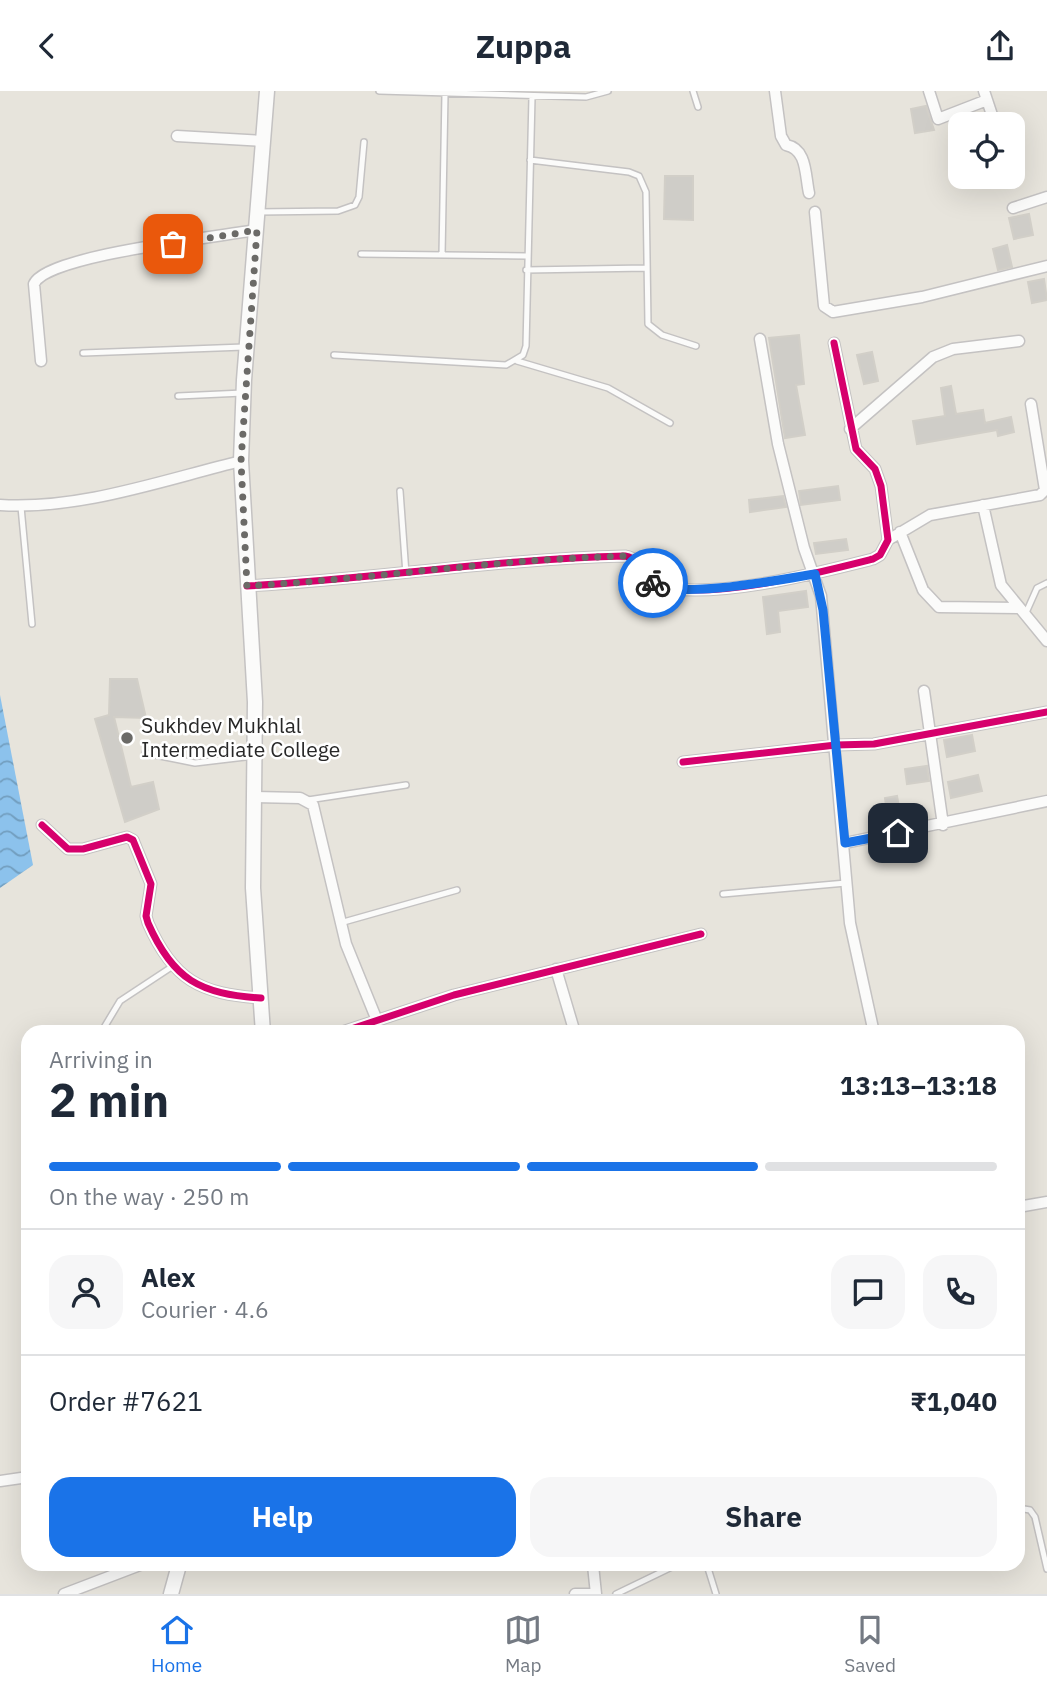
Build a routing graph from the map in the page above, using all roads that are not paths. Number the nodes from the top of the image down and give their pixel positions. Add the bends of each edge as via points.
1 (267, 91) edge
2 (379, 91) edge
3 (608, 91) edge
4 (693, 91) edge
5 (775, 91) edge
6 (929, 91) edge
7 (444, 94) junction
8 (986, 95) edge
9 (532, 97) junction
10 (698, 107) dead end
11 (991, 112) edge
12 (177, 136) dead end
13 (264, 141) junction
14 (364, 142) dead end
15 (530, 160) junction
16 (808, 193) dead end
17 (1047, 197) edge
18 (1013, 208) dead end
19 (258, 212) junction
20 (815, 212) dead end
21 (257, 230) junction
22 (361, 254) dead end
23 (442, 255) junction
24 (527, 256) junction
25 (1047, 266) edge
26 (646, 268) junction
27 (526, 270) junction
28 (760, 339) dead end
29 (1019, 341) dead end
30 (834, 343) dead end
31 (695, 346) dead end
32 (247, 347) junction
33 (83, 353) dead end
34 (334, 355) dead end
35 (41, 361) dead end
36 (517, 361) junction
37 (243, 393) junction
38 (178, 396) dead end
39 (1031, 404) dead end
40 (670, 423) dead end
41 (850, 429) junction
42 (241, 461) junction
43 (400, 491) dead end
44 (0, 505) edge
45 (983, 505) junction
46 (21, 507) junction
47 (900, 532) junction
48 (888, 540) junction
49 (406, 574) junction
50 (815, 574) junction
51 (1047, 583) edge
52 (247, 586) junction
53 (1021, 612) junction
54 (32, 624) dead end
55 (1047, 641) edge
56 (924, 691) dead end
57 (1047, 712) edge
58 (930, 732) junction
59 (836, 745) junction
60 (145, 753) dead end
61 (257, 756) junction
62 (683, 762) dead end
63 (406, 785) dead end
64 (255, 797) junction
65 (308, 800) junction
66 (1047, 801) edge
67 (42, 825) dead end
68 (943, 825) junction
69 (845, 843) junction
70 (846, 883) junction
71 (457, 890) dead end
72 (723, 894) dead end
73 (340, 923) junction
74 (701, 934) dead end
75 (173, 965) junction
76 (556, 969) junction
77 (261, 998) junction
78 (376, 1018) junction
79 (106, 1025) edge
80 (263, 1025) edge
81 (359, 1025) edge
82 (573, 1025) edge
83 (872, 1025) edge
84 (1047, 1202) edge
85 (1025, 1206) edge
86 (21, 1478) edge
87 (0, 1482) edge
88 (1025, 1509) edge
89 (1047, 1569) edge
90 (124, 1571) edge
91 (177, 1571) edge
92 (593, 1571) edge
93 (660, 1571) edge
94 (709, 1571) edge
95 (64, 1594) edge
96 (171, 1594) edge
97 (575, 1594) edge
98 (593, 1594) edge
99 (616, 1594) edge
100 (716, 1594) edge

1 - 13 main road
2 - 7 lane
3 - 9 lane via 586,97
4 - 10 lane
5 - 16 street via 781,137 786,145 799,149
6 - 8 street via 938,119
7 - 9 lane
7 - 23 lane
8 - 11 street
9 - 15 lane
12 - 13 street
13 - 19 main road
14 - 19 lane via 355,205 338,211
15 - 24 lane
15 - 26 lane via 639,176 646,192
17 - 18 street
19 - 21 main road
20 - 25 street via 824,306 834,312 922,297
21 - 32 main road
21 - 35 street via 91,256 43,272 34,284
22 - 23 lane
23 - 24 lane
24 - 27 lane
26 - 27 lane
26 - 31 lane via 648,324 662,335
27 - 36 lane via 526,347
28 - 50 street via 778,444
29 - 41 street via 933,356
30 - 41 street
32 - 33 lane
32 - 37 main road
34 - 36 lane via 506,365
36 - 40 lane via 608,388
37 - 38 lane
37 - 42 main road
39 - 45 street via 1045,491
41 - 48 street via 856,449 879,477
42 - 46 street via 103,494
42 - 52 main road
43 - 49 lane
44 - 46 street
45 - 47 street via 930,515
45 - 53 street via 1001,585
46 - 54 lane
47 - 48 street
47 - 53 street via 923,590 939,607
48 - 50 street via 873,559
49 - 50 street via 488,562 625,556 634,557 655,586 664,588 738,586
49 - 52 street
50 - 59 street
51 - 53 lane via 1037,588
52 - 61 main road
53 - 55 street
56 - 58 street
57 - 58 street
58 - 59 street via 874,744
58 - 68 street
59 - 62 street
59 - 69 street
60 - 61 lane via 195,763
61 - 64 main road
63 - 65 lane
64 - 65 street
64 - 77 main road via 253,888
65 - 73 street via 316,813
66 - 68 street
67 - 75 street via 68,849 127,837 133,840 151,884 148,923
68 - 69 street
69 - 70 street
70 - 72 lane
70 - 83 street
71 - 73 lane
73 - 78 street
74 - 76 street
75 - 77 street via 210,992
75 - 79 lane via 120,1001
76 - 78 street
76 - 82 street
77 - 80 main road
78 - 81 street
84 - 85 street
86 - 87 street
88 - 89 lane via 1035,1517
90 - 95 street
91 - 96 main road
92 - 98 street
93 - 99 lane
94 - 100 lane
97 - 98 street

